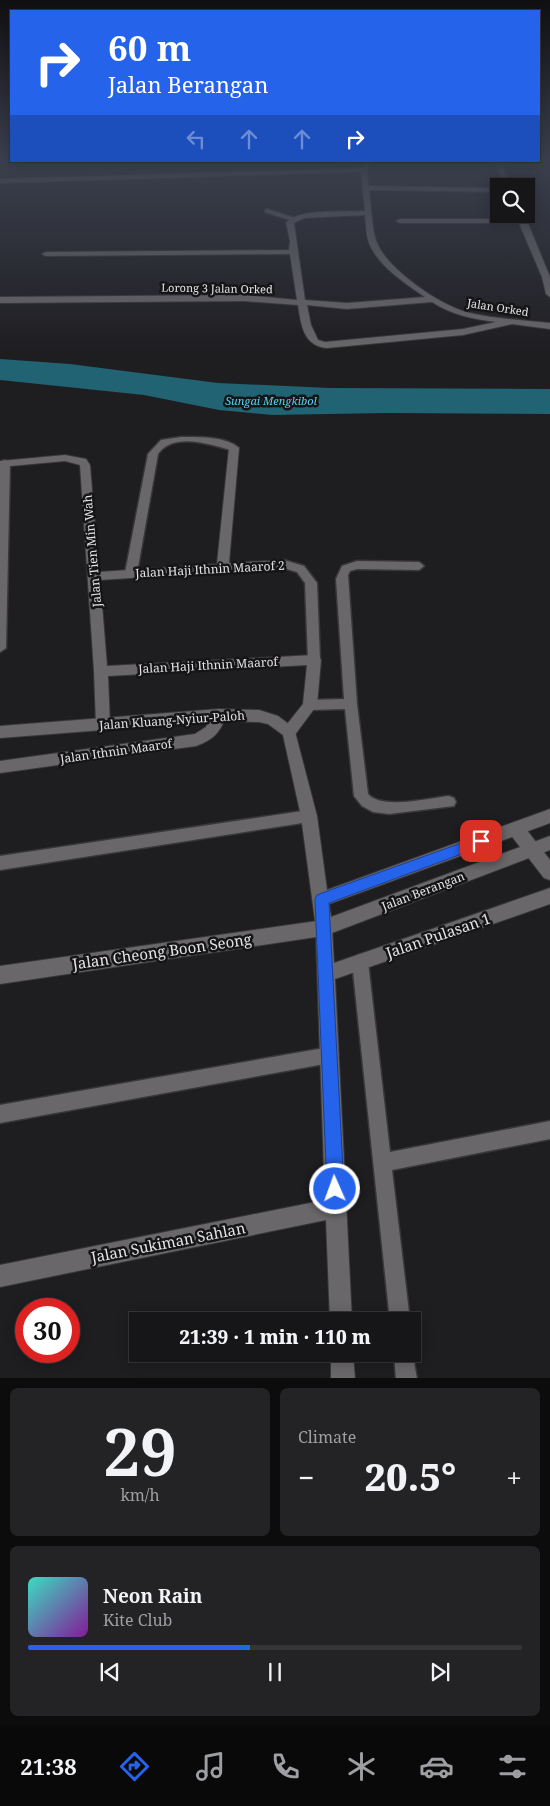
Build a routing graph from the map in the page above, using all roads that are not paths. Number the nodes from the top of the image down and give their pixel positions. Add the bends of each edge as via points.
1 (291, 225) edge
2 (370, 225) edge
3 (524, 225) edge
4 (293, 252) junction
5 (46, 254) dead end
6 (550, 294) edge
7 (433, 299) junction
8 (0, 300) edge
9 (301, 303) junction
10 (511, 322) junction
11 (550, 326) edge
12 (234, 448) joint
13 (2, 464) edge
14 (284, 564) joint
15 (419, 566) dead end
16 (223, 568) junction
17 (131, 573) junction
18 (94, 576) junction
19 (0, 648) edge
20 (314, 660) junction
21 (101, 671) junction
22 (351, 704) junction
23 (310, 705) junction
24 (219, 715) junction
25 (103, 724) junction
26 (0, 732) edge
27 (289, 732) junction
28 (0, 767) edge
29 (449, 802) dead end
30 (309, 816) junction
31 (550, 816) edge
32 (516, 829) junction
33 (550, 843) edge
34 (532, 850) junction
35 (0, 863) edge
36 (550, 873) edge
37 (550, 896) edge
38 (322, 899) junction
39 (324, 928) junction
40 (360, 962) junction
41 (326, 974) junction
42 (0, 975) edge
43 (330, 1055) junction
44 (0, 1114) edge
45 (550, 1130) edge
46 (382, 1163) junction
47 (336, 1208) junction
48 (0, 1276) edge
49 (341, 1312) edge
50 (399, 1312) edge
51 (342, 1362) edge
52 (405, 1362) edge
53 (343, 1378) edge
54 (407, 1378) edge

1 - 4 street
2 - 7 street, Jalan Orked via 373,243 387,263
3 - 6 street
4 - 5 street
4 - 9 street
7 - 9 street, Lorong 3 Jalan Orked via 347,306
7 - 10 street, Jalan Orked via 467,314
8 - 9 street, Lorong 3 Jalan Orked via 244,298
9 - 10 street via 315,342 325,345 463,332
10 - 11 street, Jalan Orked
12 - 16 street
12 - 17 lane via 221,443 169,440 152,454
13 - 18 street, Jalan Tien Min Wah via 65,458 82,460
13 - 19 lane
14 - 16 street, Jalan Haji Ithnin Maarof 2
14 - 20 lane, Jalan Haji Ithnin Maarof 2 via 295,564 311,583
15 - 22 lane via 357,565 348,566 343,571
16 - 17 street, Jalan Haji Ithnin Maarof 2
17 - 18 street, Jalan Haji Ithnin Maarof 2
18 - 21 street, Jalan Tien Min Wah
20 - 21 street, Jalan Haji Ithnin Maarof
20 - 23 street, Jalan Haji Ithnin Maarof 2
21 - 25 street, Jalan Tien Min Wah
22 - 23 lane
22 - 29 lane via 361,796 367,803 386,807
23 - 27 street
24 - 25 street, Jalan Kluang-Nyiur-Paloh
24 - 27 street, Jalan Kluang-Nyiur-Paloh via 259,716 274,720
24 - 28 street, Jalan Ithnin Maarof via 216,728 208,736 196,740
25 - 26 street, Jalan Kluang-Nyiur-Paloh
27 - 30 street
30 - 35 lane
30 - 38 street
31 - 32 street, Jalan Berangan
32 - 34 street
32 - 38 street, Jalan Berangan
33 - 34 street, Jalan Berangan
34 - 36 street
34 - 39 street, Jalan Berangan
37 - 40 street, Jalan Pulasan 1
38 - 39 street
39 - 41 street
39 - 42 street, Jalan Cheong Boon Seong
40 - 41 street, Jalan Pulasan 1
40 - 46 lane
41 - 43 street
43 - 44 lane
43 - 47 street
45 - 46 lane
46 - 50 lane
47 - 48 street, Jalan Sukiman Sahlan
47 - 49 street
51 - 53 street
52 - 54 lane

